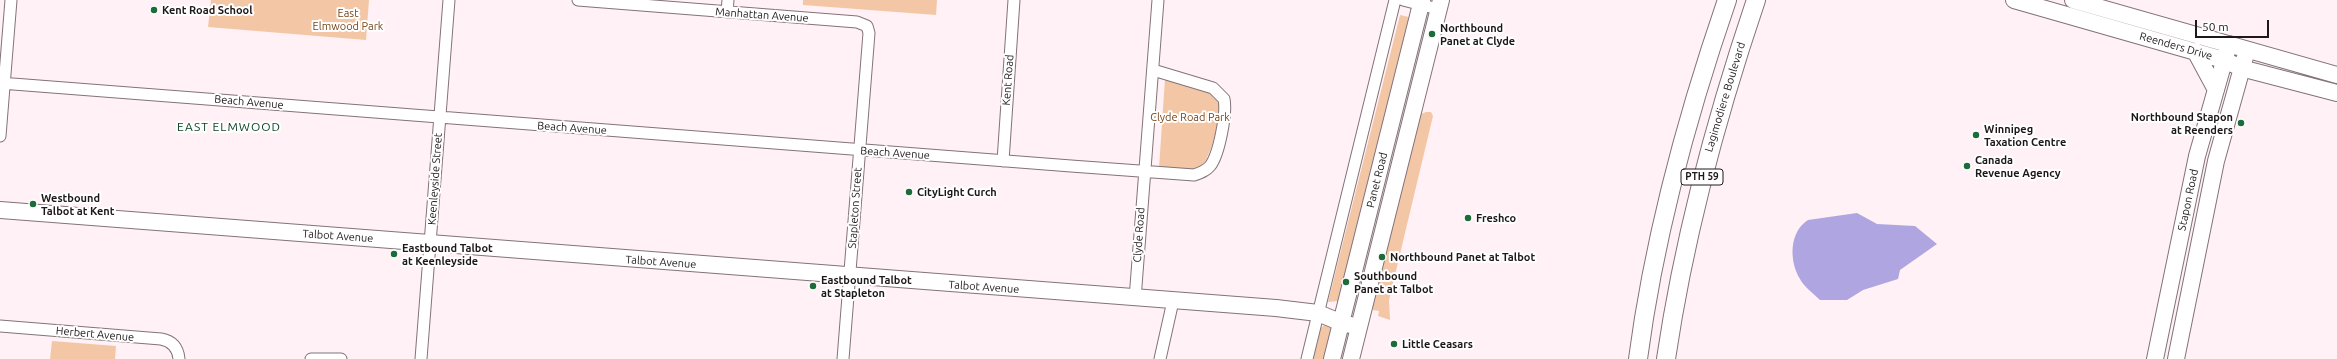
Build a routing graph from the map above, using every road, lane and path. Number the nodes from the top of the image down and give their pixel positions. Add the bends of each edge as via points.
1 (11, 0) edge
2 (449, 0) edge
3 (583, 0) edge
4 (728, 0) edge
5 (1014, 0) edge
6 (1158, 0) edge
7 (1395, 0) edge
8 (1403, 0) edge
9 (1727, 0) edge
10 (1756, 0) edge
11 (2014, 0) edge
12 (2073, 0) edge
13 (1421, 2) edge
14 (1440, 5) edge
15 (2050, 5) edge
16 (727, 12) junction
17 (869, 33) joint
18 (2229, 44) junction
19 (2247, 50) junction
20 (2195, 51) junction
21 (2224, 60) junction
22 (2241, 68) junction
23 (1153, 70) junction
24 (2337, 75) edge
25 (2, 83) edge
26 (2216, 90) junction
27 (2337, 93) edge
28 (439, 117) junction
29 (0, 136) edge
30 (860, 150) junction
31 (1003, 161) junction
32 (1144, 171) junction
33 (0, 210) edge
34 (430, 244) junction
35 (850, 276) junction
36 (1136, 299) junction
37 (1174, 301) junction
38 (1320, 313) junction
39 (1343, 318) junction
40 (1361, 322) junction
41 (0, 326) edge
42 (2158, 340) junction
43 (2179, 343) junction
44 (179, 359) edge
45 (311, 359) edge
46 (341, 359) edge
47 (421, 359) edge
48 (843, 359) edge
49 (1160, 359) edge
50 (1307, 359) edge
51 (1332, 359) edge
52 (1352, 359) edge
53 (1638, 359) edge
54 (1666, 359) edge
55 (2155, 359) edge
56 (2176, 359) edge

1 - 25 street
2 - 28 street, Keenleyside Street
3 - 16 street, Manhattan Avenue
4 - 16 street
5 - 31 street, Kent Road
6 - 23 street, Clyde Road
7 - 38 street
8 - 13 street
9 - 53 main road, PTH 59 via 1674,174
10 - 54 main road, Lagimodiere Boulevard / PTH 59 via 1718,117 1697,196 1676,294
11 - 15 street, Reenders Drive
12 - 18 street, Reenders Drive
13 - 14 street
13 - 39 street, Panet Road
14 - 40 street, Panet Road
15 - 20 street, Reenders Drive
16 - 17 street, Manhattan Avenue via 857,22 864,24
17 - 30 street, Stapleton Street
18 - 19 street, Reenders Drive
18 - 21 street, Stapon Road
19 - 22 street, Stapon Road
19 - 24 street, Reenders Drive
20 - 21 street, Reenders Drive
20 - 26 street
21 - 22 street, Reenders Drive
21 - 26 street, Stapon Road
22 - 27 street, Reenders Drive
22 - 43 street, Stapon Road via 2216,161
23 - 32 street, Clyde Road
23 - 32 street via 1213,88 1224,99 1226,106 1214,160 1206,170 1194,175
25 - 28 street, Beach Avenue
25 - 29 street
26 - 42 street, Stapon Road via 2197,156
28 - 30 street, Beach Avenue
28 - 34 street, Keenleyside Street
30 - 31 street, Beach Avenue
30 - 35 street, Stapleton Street
31 - 32 street, Beach Avenue
32 - 36 street, Clyde Road
33 - 34 street, Talbot Avenue
34 - 35 street, Talbot Avenue
34 - 47 street, Keenleyside Street
35 - 36 street, Talbot Avenue
35 - 48 street, Stapleton Street
36 - 37 street, Talbot Avenue
37 - 38 street, Talbot Avenue
37 - 49 street
38 - 39 street, Talbot Avenue
38 - 50 street
39 - 40 street, Talbot Avenue
39 - 51 street, Panet Road
40 - 52 street, Panet Road
41 - 44 street, Herbert Avenue via 161,339 172,344
42 - 43 street
42 - 55 street, Stapon Road
43 - 56 street, Stapon Road
45 - 46 street

